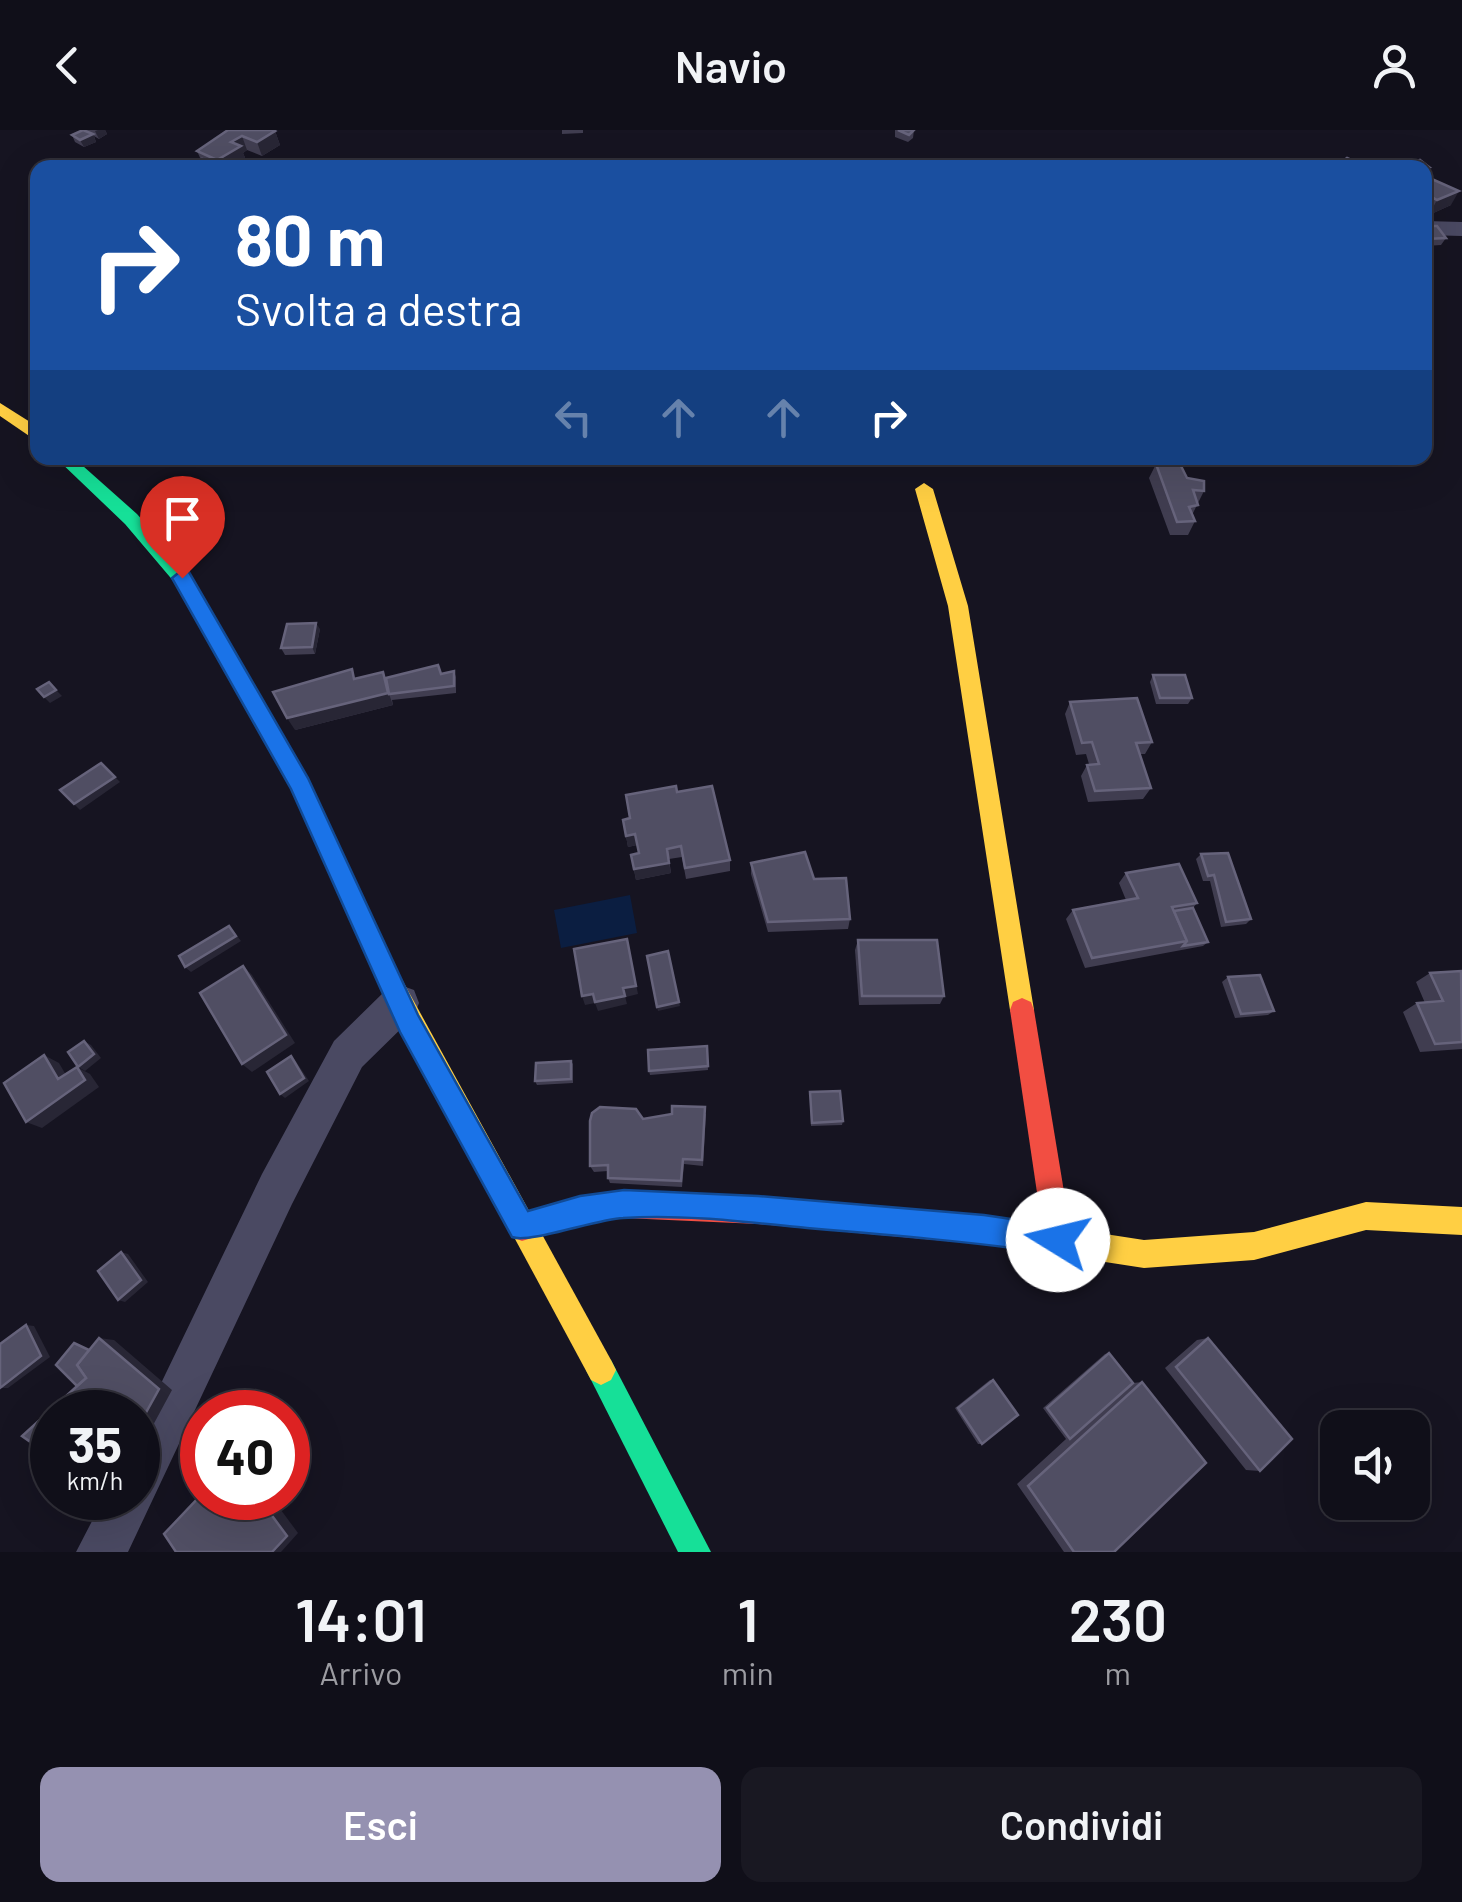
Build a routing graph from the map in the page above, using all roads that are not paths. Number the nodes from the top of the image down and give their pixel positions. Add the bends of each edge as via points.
1 (1432, 228) edge
2 (1462, 229) edge
3 (0, 408) edge
4 (30, 430) edge
5 (72, 465) edge
6 (924, 489) dead end
7 (400, 1003) junction
8 (1462, 1220) edge
9 (522, 1227) junction
10 (1058, 1240) junction
11 (160, 1435) edge
12 (119, 1520) edge
13 (102, 1552) edge
14 (695, 1552) edge

1 - 2 street
3 - 4 street
5 - 7 street via 182,578 300,785
6 - 10 street via 958,606
7 - 9 street
7 - 11 street via 348,1054
8 - 10 street via 1366,1216 1254,1246 1144,1254
9 - 10 street via 624,1204 758,1210
9 - 14 street
12 - 13 street

